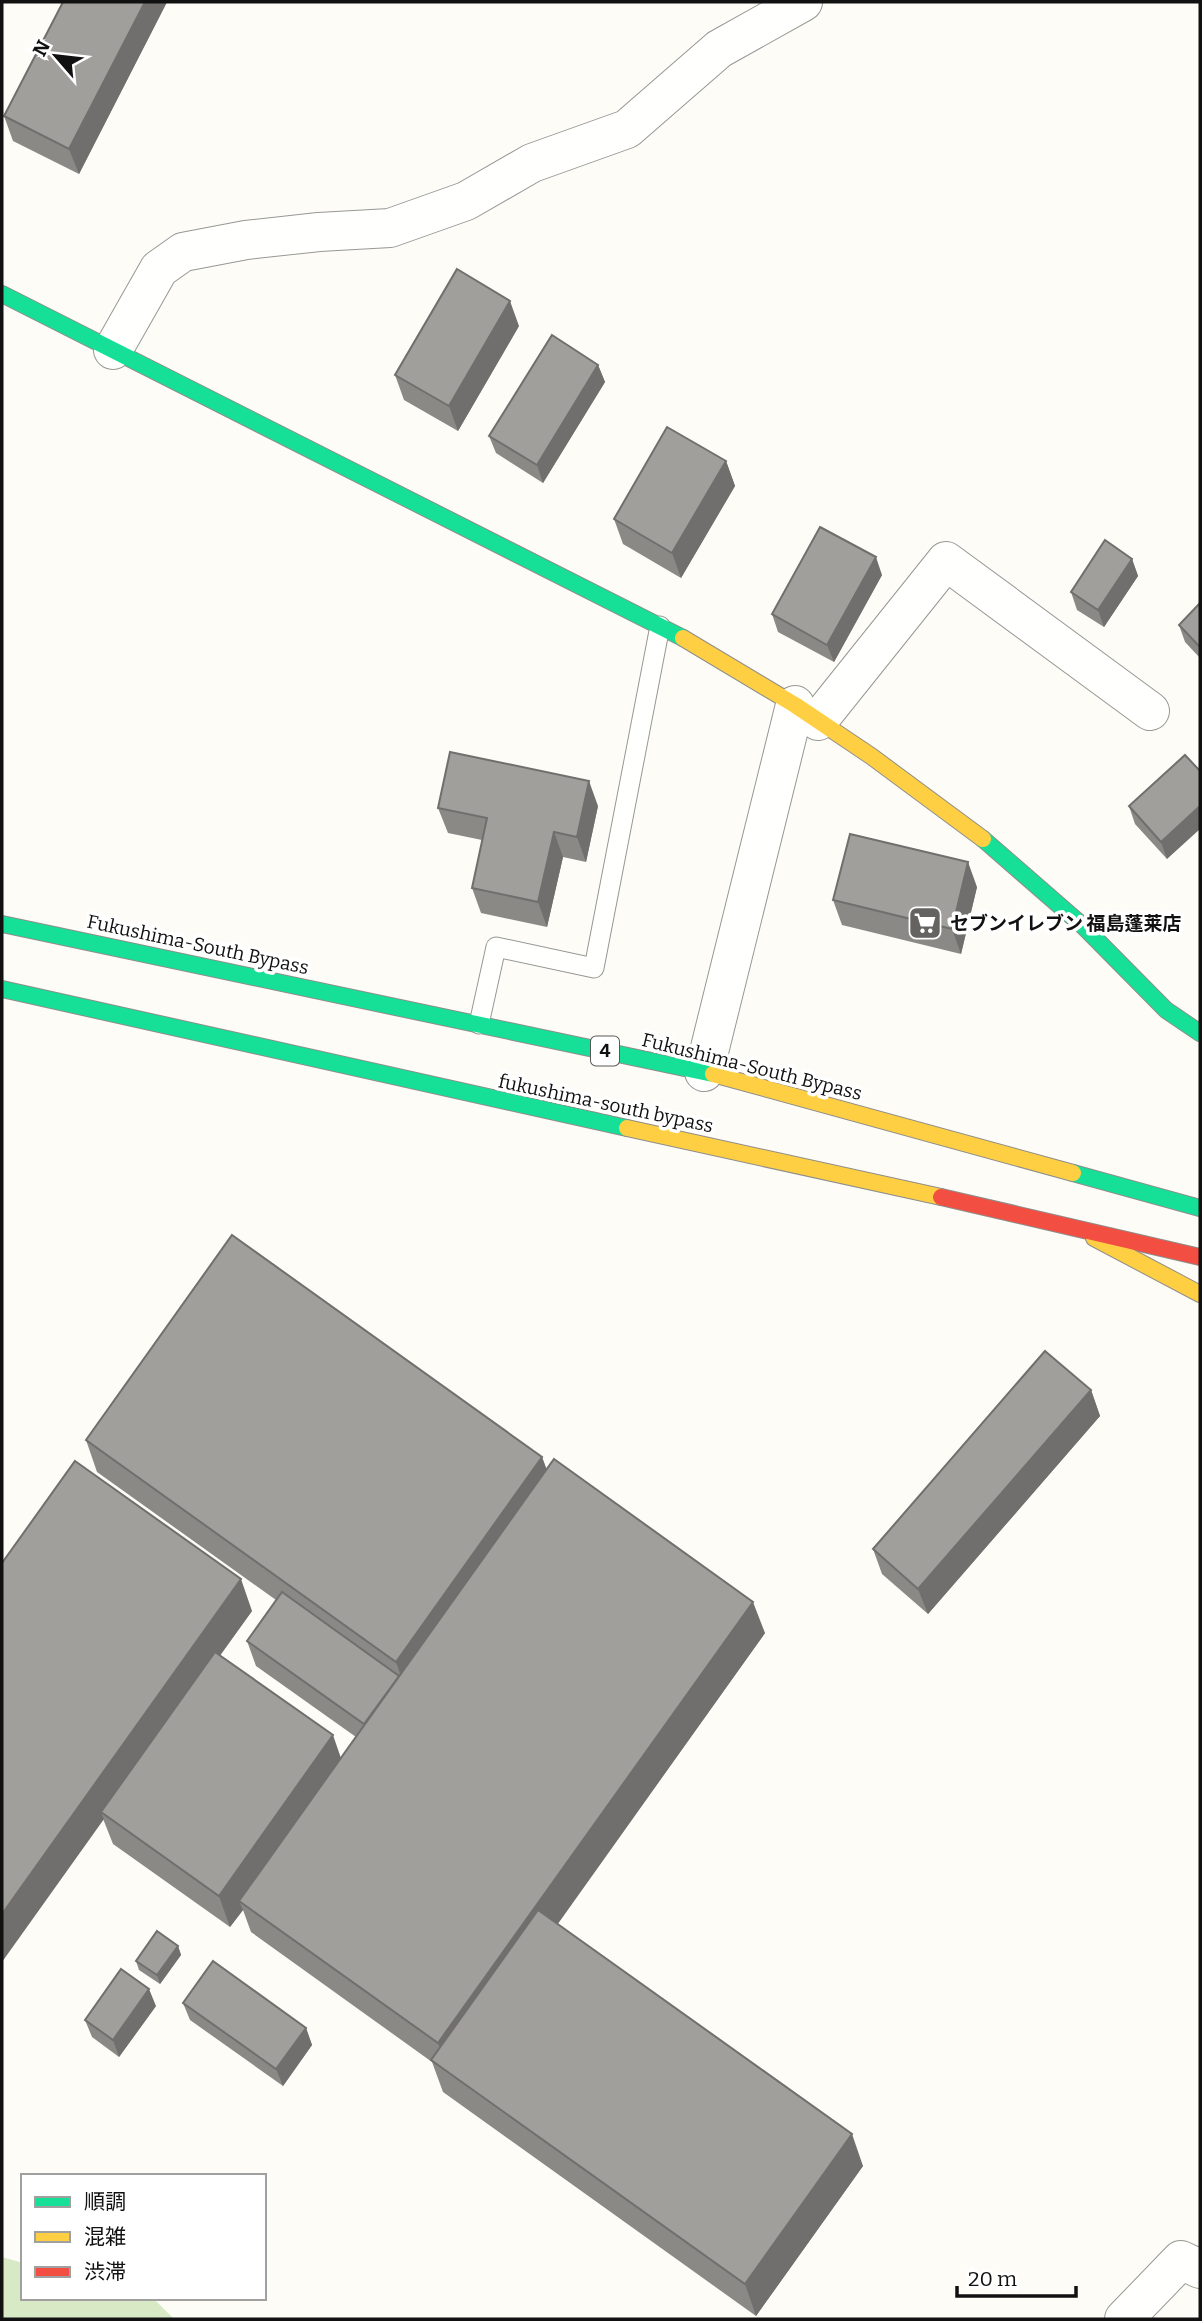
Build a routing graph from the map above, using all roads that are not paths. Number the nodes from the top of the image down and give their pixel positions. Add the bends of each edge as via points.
1 (803, 2) edge
2 (2, 294) edge
3 (113, 350) junction
4 (660, 626) junction
5 (1150, 711) dead end
6 (806, 713) junction
7 (2, 923) edge
8 (2, 989) edge
9 (479, 1024) junction
10 (1200, 1033) edge
11 (704, 1072) junction
12 (1200, 1208) edge
13 (1071, 1226) junction
14 (1200, 1257) edge
15 (1200, 1294) edge
16 (1200, 2269) edge
17 (1124, 2319) edge

1 - 3 street via 719,49 627,129 532,163 466,201 390,228 246,240 183,252 159,269
2 - 3 main road
3 - 4 main road
4 - 6 main road
4 - 9 lane via 594,968 496,947
5 - 6 street via 946,561
6 - 10 main road via 980,837 1083,926 1166,1010
6 - 11 street
7 - 9 main road, Fukushima-South Bypass / 4
8 - 13 main road, fukushima-south bypass
9 - 11 main road, Fukushima-South Bypass / 4
11 - 12 main road, Fukushima-South Bypass / 4
13 - 14 main road, fukushima-south bypass
13 - 15 main road
16 - 17 street via 1181,2260

